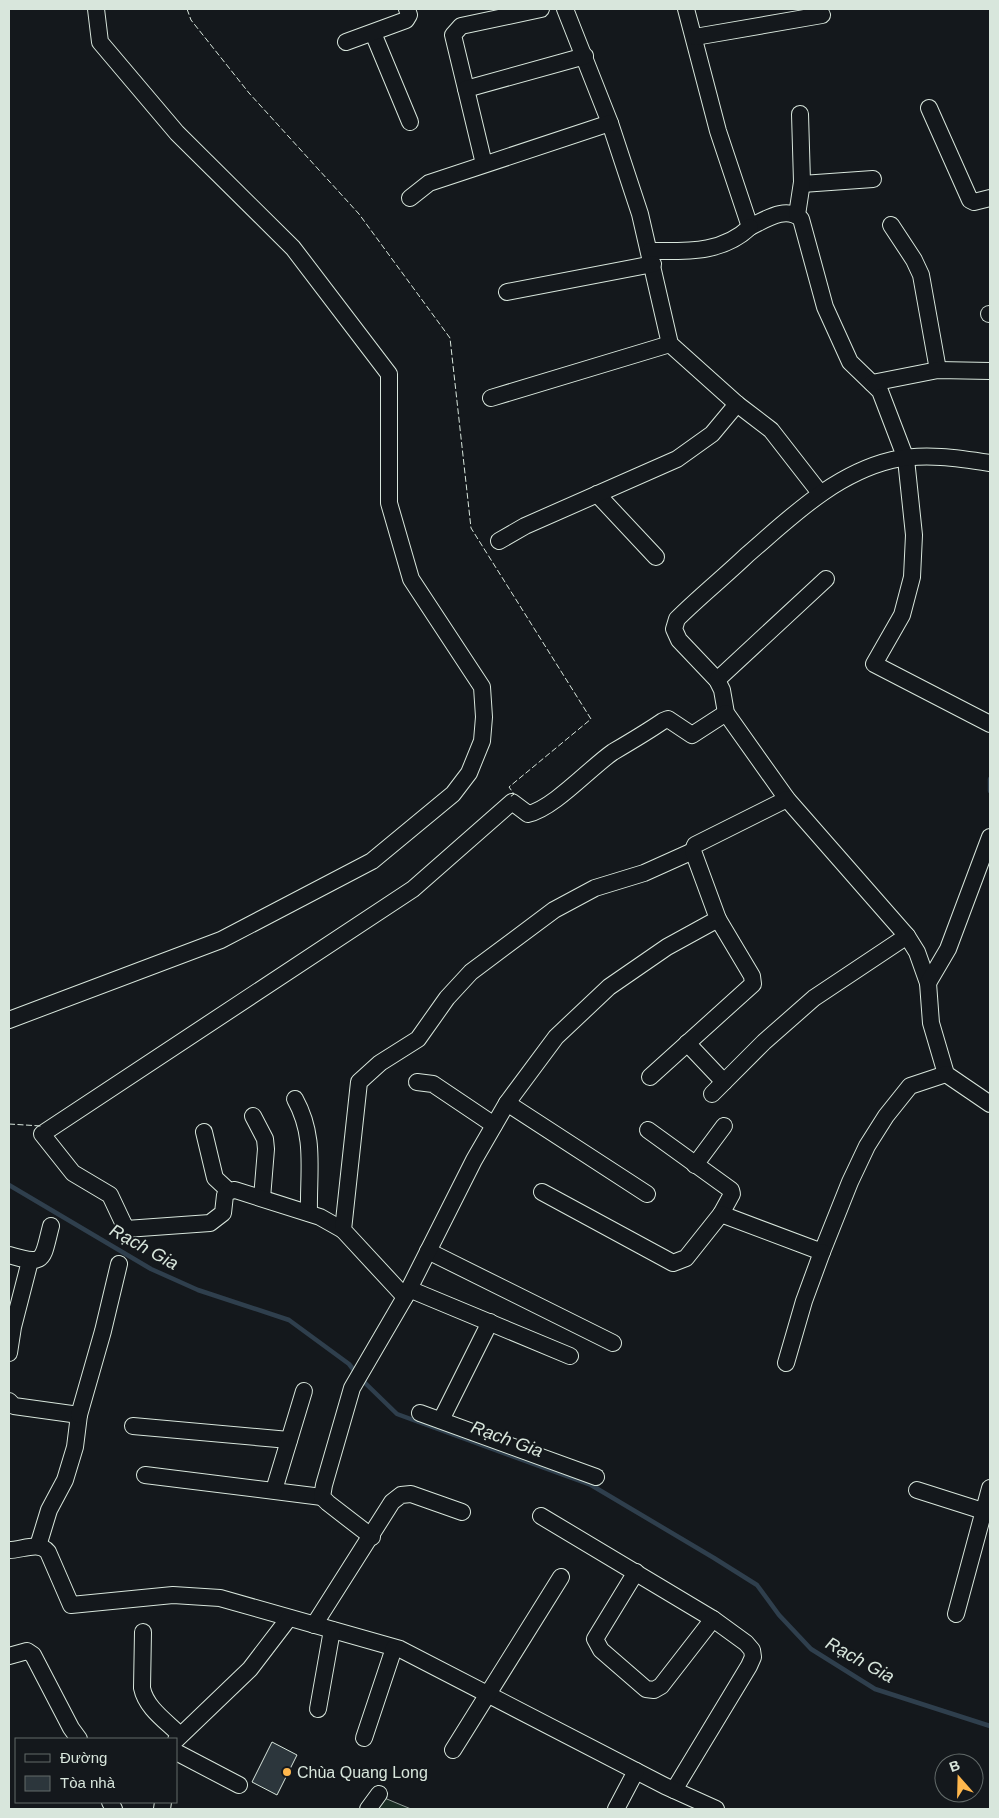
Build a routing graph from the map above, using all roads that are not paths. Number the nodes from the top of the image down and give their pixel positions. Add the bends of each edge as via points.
1 (96, 9) edge
2 (407, 9) edge
3 (541, 9) edge
4 (565, 9) edge
5 (686, 9) edge
6 (822, 15) dead end
7 (373, 33) junction
8 (695, 37) junction
9 (346, 42) dead end
10 (585, 56) junction
11 (466, 89) junction
12 (930, 108) dead end
13 (800, 114) dead end
14 (410, 122) dead end
15 (610, 123) junction
16 (484, 164) junction
17 (873, 179) dead end
18 (802, 184) junction
19 (410, 198) dead end
20 (990, 198) edge
21 (797, 214) junction
22 (891, 225) dead end
23 (750, 227) junction
24 (651, 258) junction
25 (507, 292) dead end
26 (670, 344) junction
27 (938, 370) junction
28 (990, 371) edge
29 (872, 382) junction
30 (491, 398) dead end
31 (737, 404) junction
32 (906, 459) junction
33 (990, 463) edge
34 (597, 494) junction
35 (820, 494) junction
36 (499, 541) dead end
37 (656, 557) dead end
38 (826, 579) dead end
39 (717, 680) junction
40 (726, 713) junction
41 (990, 724) edge
42 (787, 799) junction
43 (990, 837) edge
44 (693, 851) junction
45 (718, 919) junction
46 (907, 936) junction
47 (928, 983) junction
48 (9, 1020) edge
49 (687, 1043) junction
50 (946, 1074) junction
51 (650, 1076) dead end
52 (417, 1082) dead end
53 (724, 1082) junction
54 (712, 1094) dead end
55 (295, 1099) dead end
56 (507, 1103) junction
57 (990, 1104) edge
58 (253, 1116) dead end
59 (494, 1125) junction
60 (724, 1126) dead end
61 (648, 1130) dead end
62 (204, 1132) dead end
63 (695, 1165) junction
64 (229, 1191) junction
65 (542, 1192) dead end
66 (647, 1194) dead end
67 (262, 1198) junction
68 (308, 1213) junction
69 (721, 1214) junction
70 (51, 1226) dead end
71 (343, 1230) junction
72 (428, 1252) junction
73 (822, 1252) junction
74 (9, 1255) edge
75 (30, 1261) junction
76 (119, 1264) dead end
77 (407, 1293) junction
78 (490, 1322) junction
79 (11, 1326) edge
80 (613, 1343) dead end
81 (9, 1353) edge
82 (570, 1356) dead end
83 (786, 1363) dead end
84 (304, 1391) dead end
85 (9, 1401) edge
86 (420, 1413) dead end
87 (79, 1415) junction
88 (441, 1420) junction
89 (133, 1426) dead end
90 (289, 1440) junction
91 (145, 1475) dead end
92 (596, 1477) dead end
93 (990, 1488) edge
94 (274, 1490) junction
95 (916, 1490) dead end
96 (322, 1498) junction
97 (983, 1511) junction
98 (462, 1512) dead end
99 (541, 1516) dead end
100 (372, 1537) junction
101 (38, 1546) junction
102 (9, 1550) edge
103 (636, 1572) junction
104 (561, 1576) dead end
105 (956, 1614) dead end
106 (289, 1618) junction
107 (713, 1619) junction
108 (314, 1625) junction
109 (332, 1630) junction
110 (144, 1632) dead end
111 (394, 1648) junction
112 (9, 1656) edge
113 (487, 1692) junction
114 (318, 1708) dead end
115 (78, 1738) edge
116 (178, 1738) edge
117 (364, 1738) dead end
118 (453, 1750) dead end
119 (178, 1753) edge
120 (636, 1771) junction
121 (239, 1785) dead end
122 (674, 1790) junction
123 (379, 1794) dead end
124 (368, 1809) edge
125 (616, 1809) edge
126 (716, 1809) edge

1 - 48 street via 100,42 177,133 293,248 389,374 389,503 411,579 482,687 482,741 469,773 453,794 372,861 221,940
2 - 7 street via 409,15 406,20
3 - 11 street via 461,26 456,30 453,35
4 - 10 street
5 - 8 street
6 - 8 street
7 - 9 street
7 - 14 street
8 - 23 street via 718,131
10 - 11 street
10 - 15 street
11 - 16 street
12 - 20 street via 970,200
13 - 18 street
15 - 16 street
15 - 24 street
16 - 19 street via 429,182
17 - 18 street
18 - 21 street
21 - 23 street via 781,213
21 - 29 street via 825,307 850,362
22 - 27 street via 921,275
23 - 24 street via 712,248
24 - 25 street
24 - 26 street
26 - 30 street
26 - 31 street
27 - 28 street
27 - 29 street
29 - 32 street via 885,401
31 - 34 street via 712,434 690,451
31 - 35 street via 771,430
32 - 33 street via 952,458
32 - 35 street via 878,464 844,478
32 - 41 street via 914,535 912,577 902,615 874,664
34 - 36 street
34 - 37 street
35 - 39 street via 677,619 674,629 679,640
38 - 39 street
39 - 40 street
40 - 42 street
40 - 64 street via 692,735 668,718 613,752 531,814 512,802 413,889 42,1134 73,1173 110,1195 126,1229 210,1223 223,1213 225,1195
42 - 44 street via 700,840
42 - 46 street
43 - 47 street via 948,949
44 - 45 street
44 - 71 street via 644,873 595,888 554,910 471,972 447,998 418,1039 380,1062 359,1082
45 - 49 street via 754,980
45 - 56 street via 667,947 610,987 556,1037
46 - 47 street
46 - 53 street via 814,998
47 - 50 street via 931,1023
49 - 51 street
49 - 53 street
50 - 57 street
50 - 73 street via 910,1086 886,1116 850,1182
52 - 59 street via 433,1084
53 - 54 street
55 - 68 street via 310,1136
56 - 59 street
56 - 66 street
58 - 67 street via 266,1149
59 - 72 street
60 - 63 street
61 - 63 street
62 - 64 street via 216,1178
63 - 69 street via 731,1190
64 - 67 street
65 - 69 street via 673,1263 686,1258
67 - 68 street
68 - 71 street
69 - 73 street
70 - 75 street via 43,1256
71 - 77 street
72 - 77 street
72 - 80 street
73 - 83 street
74 - 75 street
75 - 79 street
76 - 87 street
77 - 78 street
77 - 96 street via 352,1388
78 - 82 street
78 - 88 street
79 - 81 street
84 - 90 street
85 - 87 street via 14,1406
86 - 88 street
87 - 101 street via 75,1447 65,1480 49,1510
88 - 92 street
89 - 90 street
90 - 94 street
91 - 94 street
93 - 97 street
94 - 96 street
95 - 97 street
96 - 100 street
97 - 105 street
98 - 100 street via 411,1494 401,1495 392,1502
99 - 103 street
100 - 108 street
101 - 102 street
101 - 106 street via 48,1552 71,1605 190,1595 238,1602
103 - 107 street
103 - 107 street via 594,1639 601,1650 646,1689 654,1690 661,1686
104 - 113 street
106 - 108 street
106 - 116 street via 250,1669
107 - 122 street via 746,1643 753,1657
108 - 109 street
109 - 111 street
109 - 114 street
110 - 116 street via 144,1697
111 - 113 street
111 - 117 street
112 - 115 street via 27,1651 33,1655
113 - 118 street
113 - 120 street
119 - 121 street
120 - 122 street
120 - 125 street
122 - 126 street
123 - 124 street

